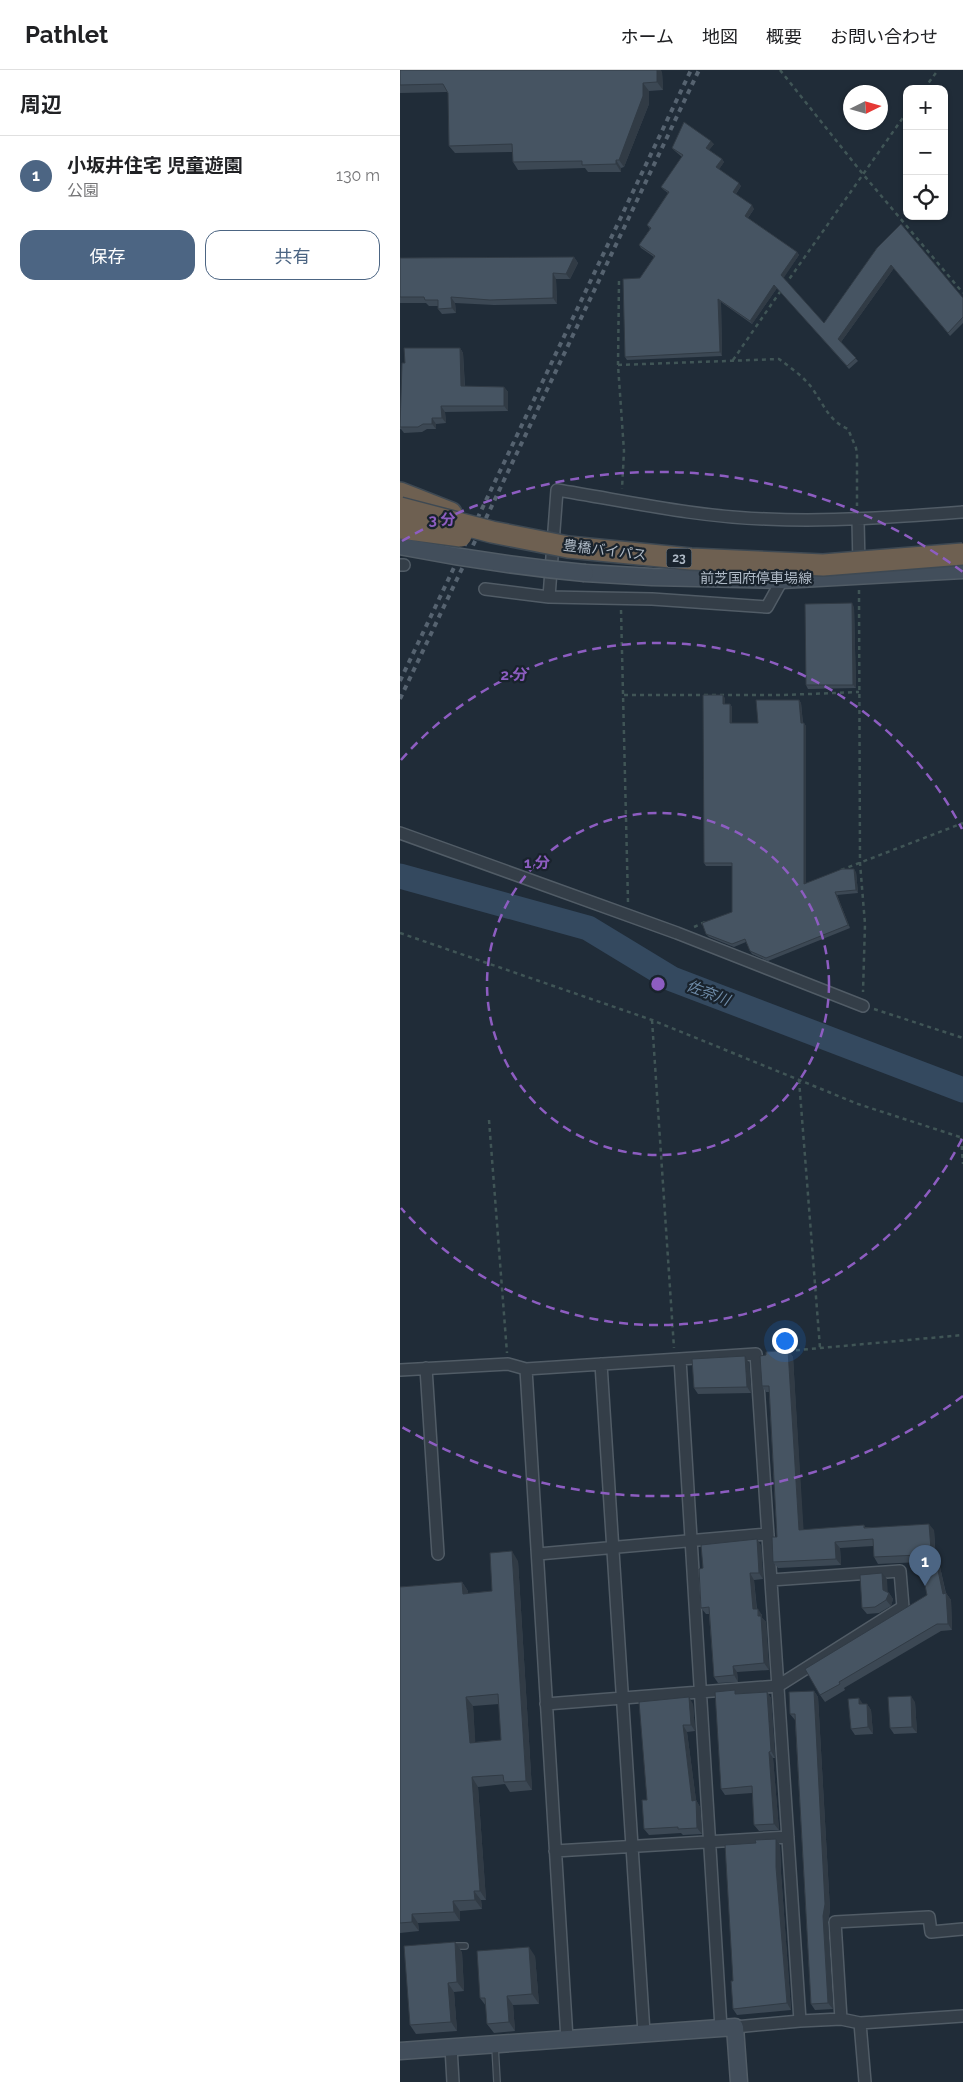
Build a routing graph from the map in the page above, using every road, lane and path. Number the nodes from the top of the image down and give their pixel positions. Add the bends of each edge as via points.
1 (780, 70) edge
2 (938, 70) edge
3 (927, 85) edge
4 (903, 117) edge
5 (862, 173) junction
6 (619, 281) dead end
7 (963, 293) edge
8 (733, 360) junction
9 (618, 365) junction
10 (400, 493) edge
11 (400, 500) edge
12 (621, 500) junction
13 (400, 508) edge
14 (963, 512) edge
15 (451, 513) junction
16 (858, 520) junction
17 (400, 528) edge
18 (963, 545) edge
19 (400, 546) edge
20 (568, 547) junction
21 (963, 554) edge
22 (963, 570) edge
23 (859, 576) junction
24 (782, 580) junction
25 (485, 589) dead end
26 (549, 597) junction
27 (621, 598) junction
28 (859, 692) junction
29 (624, 695) junction
30 (963, 823) edge
31 (400, 833) edge
32 (860, 863) junction
33 (833, 874) edge
34 (628, 916) junction
35 (714, 919) edge
36 (400, 933) edge
37 (677, 933) junction
38 (863, 1006) junction
39 (652, 1020) junction
40 (963, 1038) edge
41 (799, 1080) junction
42 (489, 1120) dead end
43 (962, 1138) edge
44 (963, 1164) edge
45 (963, 1335) edge
46 (820, 1348) junction
47 (783, 1352) edge
48 (677, 1359) junction
49 (508, 1364) junction
50 (601, 1364) junction
51 (426, 1368) junction
52 (526, 1369) junction
53 (400, 1370) edge
54 (768, 1534) junction
55 (691, 1541) junction
56 (613, 1548) junction
57 (438, 1554) dead end
58 (538, 1554) junction
59 (771, 1580) junction
60 (778, 1686) junction
61 (701, 1692) junction
62 (622, 1698) junction
63 (546, 1704) junction
64 (788, 1837) junction
65 (710, 1842) junction
66 (632, 1846) junction
67 (556, 1851) junction
68 (963, 1929) edge
69 (464, 1946) dead end
70 (446, 1947) edge
71 (963, 2016) edge
72 (841, 2019) junction
73 (800, 2021) junction
74 (860, 2023) junction
75 (728, 2027) junction
76 (644, 2033) junction
77 (567, 2039) junction
78 (494, 2044) junction
79 (451, 2048) junction
80 (400, 2051) edge
81 (454, 2082) edge
82 (497, 2082) edge
83 (739, 2082) edge
84 (865, 2082) edge

1 - 5 path
2 - 3 path
4 - 5 path
5 - 7 path
5 - 8 path
6 - 9 path
8 - 9 path
8 - 16 path via 779,360 804,379 827,413 848,430 857,454
9 - 12 path via 624,451
10 - 15 highway
11 - 15 highway, 豊橋バイパス / 23
12 - 16 street via 765,519
12 - 26 street via 556,490
13 - 20 highway, 豊橋バイパス / 23, bridge via 492,532
14 - 16 street
15 - 18 highway, 豊橋バイパス / 23 via 577,539 697,550 819,552
16 - 23 street
17 - 20 highway, bridge
19 - 24 main road, 前芝国府停車場線, bridge via 473,560 585,573
20 - 21 highway, 豊橋バイパス / 23, bridge via 692,559 823,565
22 - 23 main road, 前芝国府停車場線
23 - 24 main road, 前芝国府停車場線
23 - 28 path
24 - 27 street via 767,607
25 - 26 street
26 - 27 street
27 - 29 path
28 - 29 path
28 - 32 path
29 - 34 path
30 - 32 path
31 - 34 street
32 - 33 path
32 - 38 path via 865,924
34 - 37 street
35 - 37 path
36 - 39 path
37 - 38 street
38 - 40 path
39 - 41 path
39 - 48 path
41 - 43 path via 858,1104
41 - 46 path
42 - 49 path
43 - 44 path
45 - 46 path
46 - 47 path
48 - 50 street
48 - 54 street via 756,1354
48 - 55 street
49 - 51 street
49 - 52 street
50 - 52 street
50 - 56 street
51 - 53 street
51 - 57 street
52 - 58 street
54 - 55 street
54 - 59 street
55 - 56 street
55 - 61 street
56 - 58 street
56 - 62 street
58 - 63 street
59 - 60 street
59 - 60 street via 900,1571 903,1607
60 - 61 street
60 - 64 street
61 - 62 street
61 - 65 street
62 - 63 street
62 - 66 street
63 - 67 street
64 - 65 street
64 - 73 street
65 - 66 street
65 - 75 street
66 - 67 street
66 - 76 street
67 - 77 street
68 - 72 street via 930,1932 929,1917 835,1922
69 - 70 lane
71 - 74 street
72 - 73 street
72 - 74 street
73 - 75 street
74 - 84 street
75 - 76 main road
75 - 83 main road
76 - 77 main road
77 - 78 main road
78 - 79 main road
78 - 82 lane
79 - 80 main road
79 - 81 street

